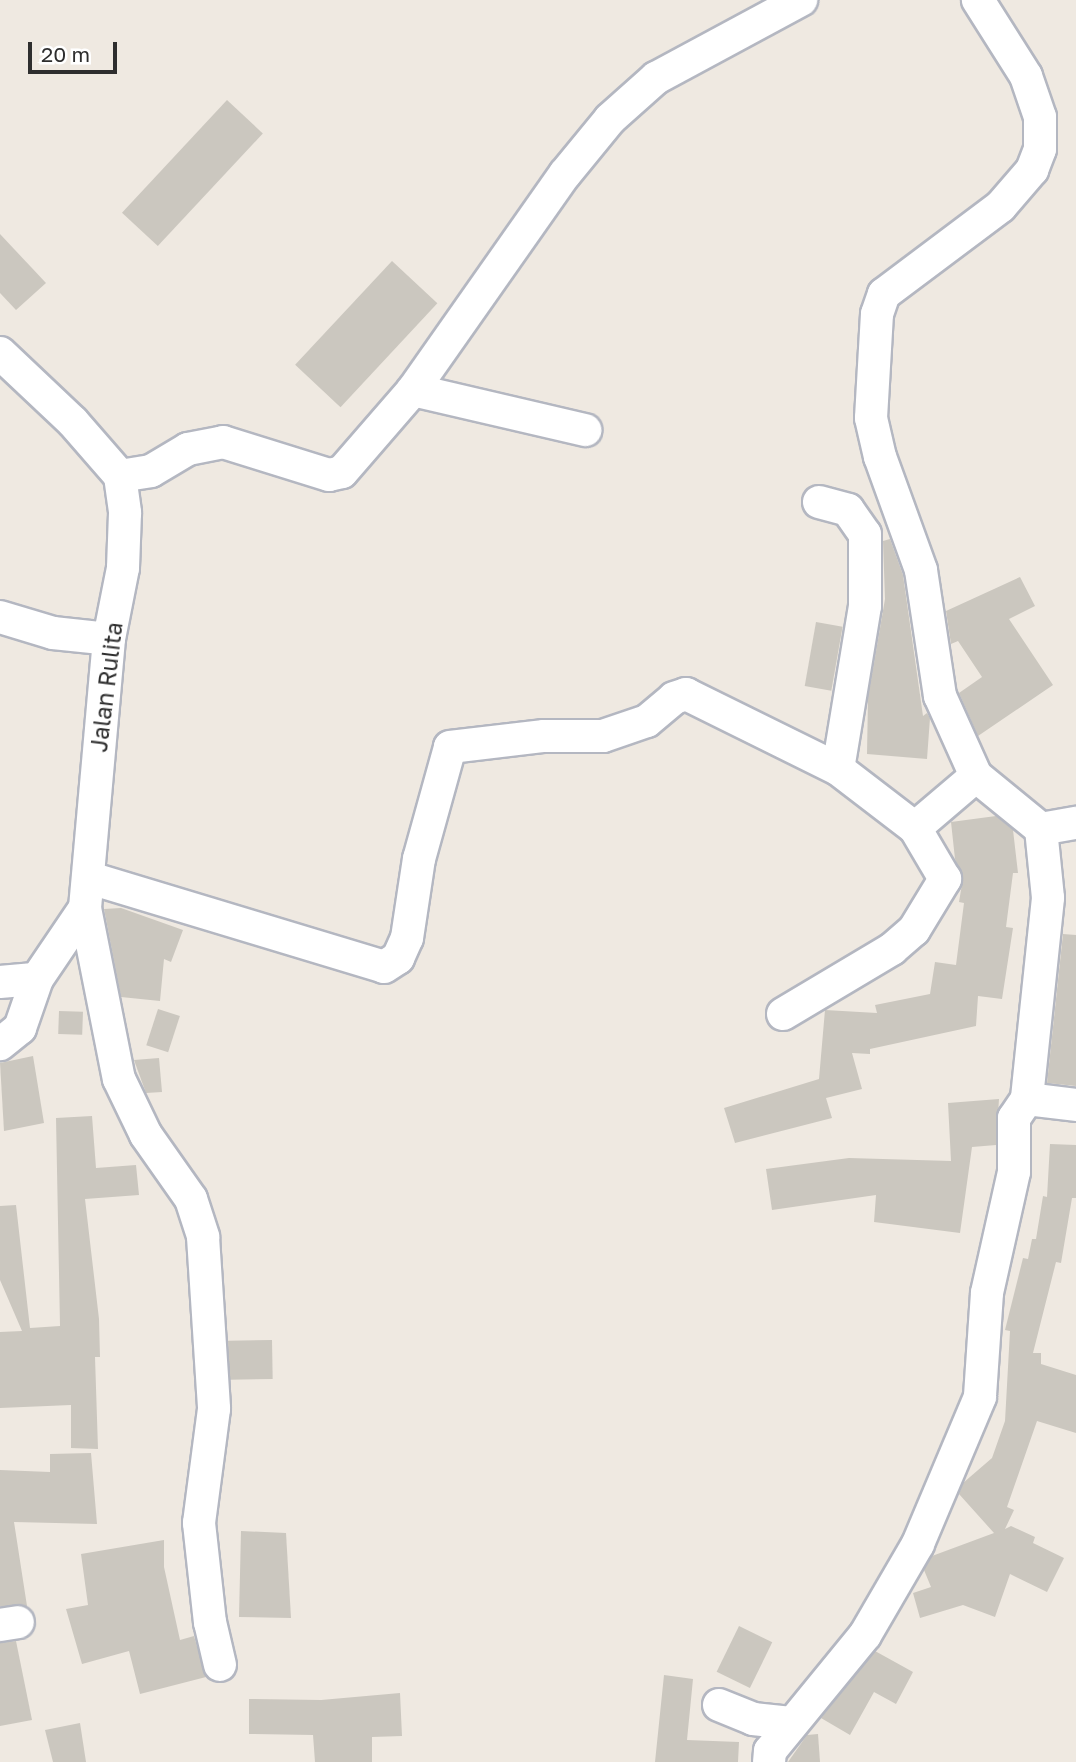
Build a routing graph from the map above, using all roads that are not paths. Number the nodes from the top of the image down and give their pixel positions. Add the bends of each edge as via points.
1 (801, 0) edge
2 (978, 0) edge
3 (0, 353) edge
4 (413, 390) junction
5 (585, 430) dead end
6 (120, 476) junction
7 (819, 502) dead end
8 (0, 617) edge
9 (109, 639) junction
10 (838, 769) junction
11 (976, 776) junction
12 (1076, 823) edge
13 (915, 828) junction
14 (1041, 829) junction
15 (88, 893) junction
16 (37, 979) junction
17 (0, 982) edge
18 (783, 1014) dead end
19 (0, 1044) edge
20 (1027, 1099) junction
21 (1076, 1105) edge
22 (220, 1665) dead end
23 (719, 1705) dead end
24 (791, 1723) junction
25 (769, 1762) edge

1 - 4 street via 685,61 617,111 565,174
2 - 11 street via 1026,76 1040,117 1040,149 1032,170 1001,205 884,294 877,314 871,418 923,578 940,696
3 - 6 street via 73,422
4 - 5 street
4 - 6 street via 342,472 329,475 223,442 188,449 151,471
6 - 9 street, Jalan Rulita via 124,548
7 - 10 street via 848,510 865,534 865,606
8 - 9 street via 53,634
9 - 15 street, Jalan Rulita
10 - 13 street
10 - 15 street via 686,694 674,698 647,721 603,736 544,736 450,747 419,859 407,938 398,958 384,967
11 - 13 street
11 - 14 street
12 - 14 street
13 - 18 street via 945,878 914,930 891,949
14 - 20 street via 1048,898
15 - 16 street, Jalan Rulita
15 - 22 street via 120,1079 146,1135 191,1199 203,1237 214,1409 199,1523 210,1622
16 - 17 street
16 - 19 street, Jalan Rulita via 20,1028
20 - 21 street
20 - 24 street via 1014,1118 1014,1172 987,1293 980,1397 918,1544 871,1624
23 - 24 street via 753,1719
24 - 25 street via 770,1751

